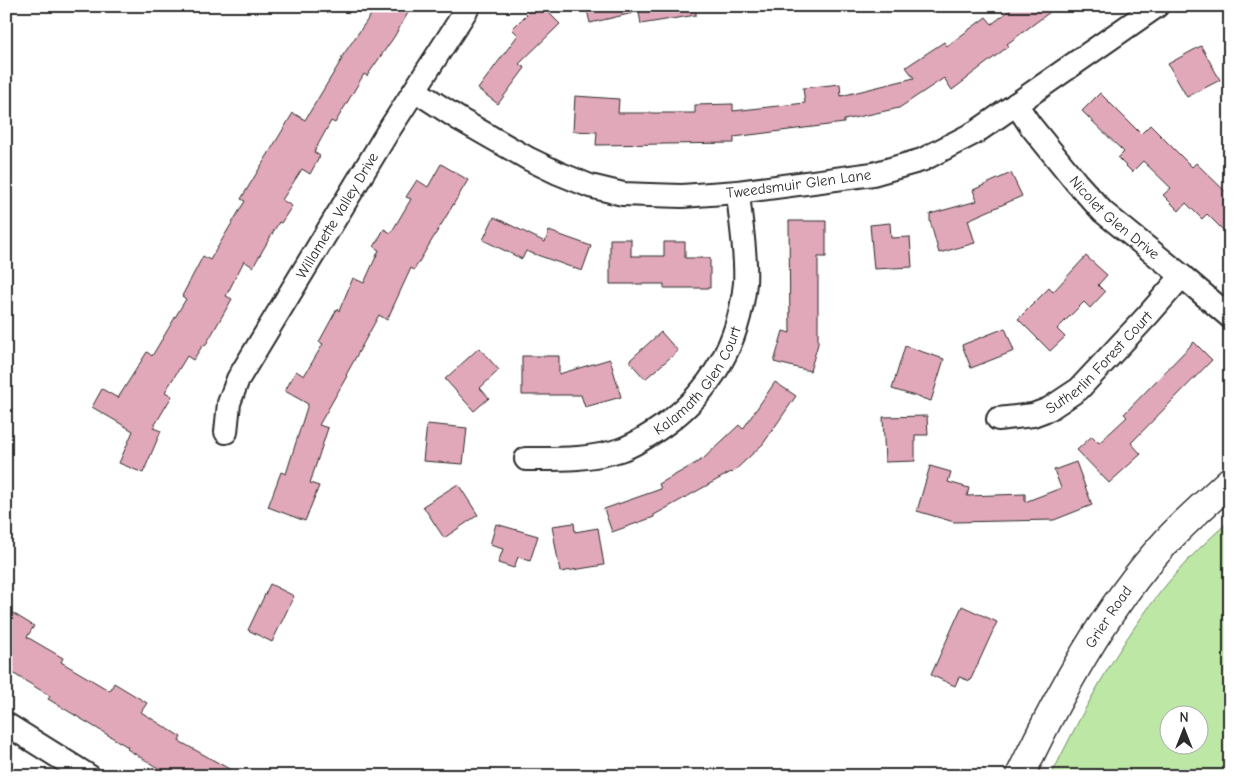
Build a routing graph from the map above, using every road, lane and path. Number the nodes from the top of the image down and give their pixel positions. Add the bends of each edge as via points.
1 (469, 6) edge
2 (1157, 6) edge
3 (416, 91) junction
4 (1016, 104) junction
5 (738, 192) junction
6 (1182, 276) junction
7 (1230, 317) edge
8 (998, 420) dead end
9 (226, 432) dead end
10 (526, 460) dead end
11 (1230, 481) edge
12 (6, 724) edge
13 (89, 776) edge
14 (1020, 776) edge

1 - 3 street, Willamette Valley Drive
2 - 4 street, Tweedsmuir Glen Lane
3 - 5 street, Tweedsmuir Glen Lane via 558,174 590,186 623,194 682,196
3 - 9 street, Willamette Valley Drive via 238,379 229,403
4 - 5 street, Tweedsmuir Glen Lane via 976,132 922,160 872,174
4 - 6 street, Nicolet Glen Drive via 1103,212
5 - 10 street, Kalamath Glen Court via 745,280 740,313 724,358 705,387 680,414 622,450 567,460
6 - 7 street, Nicolet Glen Drive
6 - 8 street, Sutherlin Forest Court via 1079,388 1049,409
11 - 14 street, Grier Road via 1167,541 1107,619 1068,684
12 - 13 street

